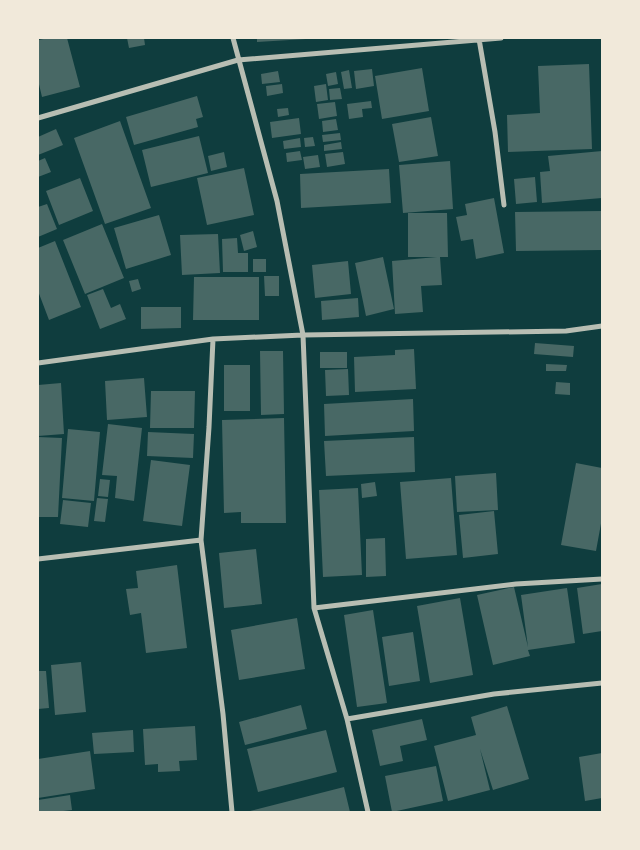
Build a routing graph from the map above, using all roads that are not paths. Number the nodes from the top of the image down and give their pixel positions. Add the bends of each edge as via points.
1 (233, 38) edge
2 (501, 38) edge
3 (479, 39) junction
4 (238, 60) junction
5 (38, 118) edge
6 (504, 205) dead end
7 (602, 326) edge
8 (303, 335) junction
9 (213, 339) junction
10 (38, 363) edge
11 (201, 540) junction
12 (38, 559) edge
13 (602, 578) edge
14 (314, 608) junction
15 (602, 683) edge
16 (347, 719) junction
17 (232, 812) edge
18 (368, 812) edge

1 - 4 street
2 - 3 street
3 - 4 street
3 - 6 street
4 - 5 street
4 - 8 street via 277,201
7 - 8 street via 566,331
8 - 9 street
8 - 14 street
9 - 10 street
9 - 11 street
11 - 12 street
11 - 17 street
13 - 14 street via 516,584
14 - 16 street
15 - 16 street via 494,694
16 - 18 street

